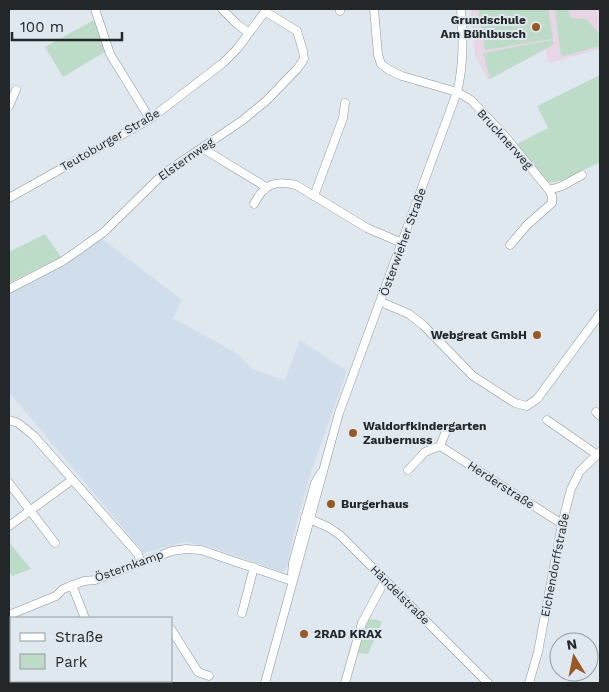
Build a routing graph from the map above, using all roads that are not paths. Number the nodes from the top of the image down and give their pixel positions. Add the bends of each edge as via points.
1 (95, 9) edge
2 (222, 9) edge
3 (374, 9) edge
4 (461, 9) edge
5 (266, 10) edge
6 (249, 34) junction
7 (16, 90) dead end
8 (457, 92) junction
9 (345, 102) dead end
10 (9, 106) edge
11 (150, 120) junction
12 (202, 148) junction
13 (582, 175) dead end
14 (266, 187) junction
15 (549, 190) junction
16 (314, 196) junction
17 (9, 198) edge
18 (254, 204) dead end
19 (402, 243) junction
20 (510, 245) dead end
21 (9, 289) edge
22 (381, 302) junction
23 (600, 314) edge
24 (9, 420) edge
25 (547, 420) dead end
26 (446, 431) dead end
27 (440, 446) junction
28 (598, 453) edge
29 (408, 470) dead end
30 (72, 480) junction
31 (9, 483) edge
32 (30, 510) junction
33 (308, 519) junction
34 (562, 524) junction
35 (9, 526) edge
36 (55, 543) dead end
37 (141, 563) junction
38 (254, 567) junction
39 (384, 580) junction
40 (292, 581) junction
41 (72, 586) junction
42 (242, 613) dead end
43 (9, 615) edge
44 (84, 617) edge
45 (172, 631) edge
46 (209, 676) dead end
47 (265, 683) edge
48 (345, 683) edge
49 (488, 683) edge
50 (529, 683) edge

1 - 11 street via 110,54
2 - 6 street
3 - 8 street via 378,55 388,70
4 - 8 street, Österwieher Straße via 462,53
5 - 6 street, Teutoburger Straße
5 - 12 street, Elsternweg via 297,31 304,59 268,100
6 - 11 street, Teutoburger Straße via 223,63
7 - 10 street
8 - 15 street, Brucknerweg via 471,100 504,135
8 - 19 street, Österwieher Straße
9 - 16 street via 343,118
11 - 17 street, Teutoburger Straße
12 - 14 street
12 - 21 street, Elsternweg via 163,174 97,236 62,261
13 - 15 street
14 - 16 street via 285,182
14 - 18 street
15 - 20 street via 552,203
16 - 19 street via 367,228
19 - 22 street, Österwieher Straße
22 - 23 street via 409,314 423,325 473,376 515,403 527,406 537,399
22 - 33 street, Österwieher Straße via 315,483
24 - 30 street via 34,436
25 - 28 street, Eichendorffstraße
26 - 27 street
27 - 29 street via 425,452
27 - 34 street, Herderstraße
28 - 34 street, Eichendorffstraße via 580,471 571,489
30 - 32 street
30 - 37 street via 138,554
31 - 32 street
32 - 35 street
32 - 36 street
33 - 39 street, Händelstraße via 340,535
33 - 40 street, Österwieher Straße via 293,563
34 - 50 street, Eichendorffstraße via 538,652
37 - 38 street, Östernkamp via 186,549 201,550
37 - 41 street, Östernkamp
38 - 40 street, Östernkamp
38 - 42 street
39 - 48 street via 362,624
39 - 49 street, Händelstraße
40 - 47 street, Österwieher Straße
41 - 43 street, Östernkamp
41 - 44 street
45 - 46 street via 198,672

